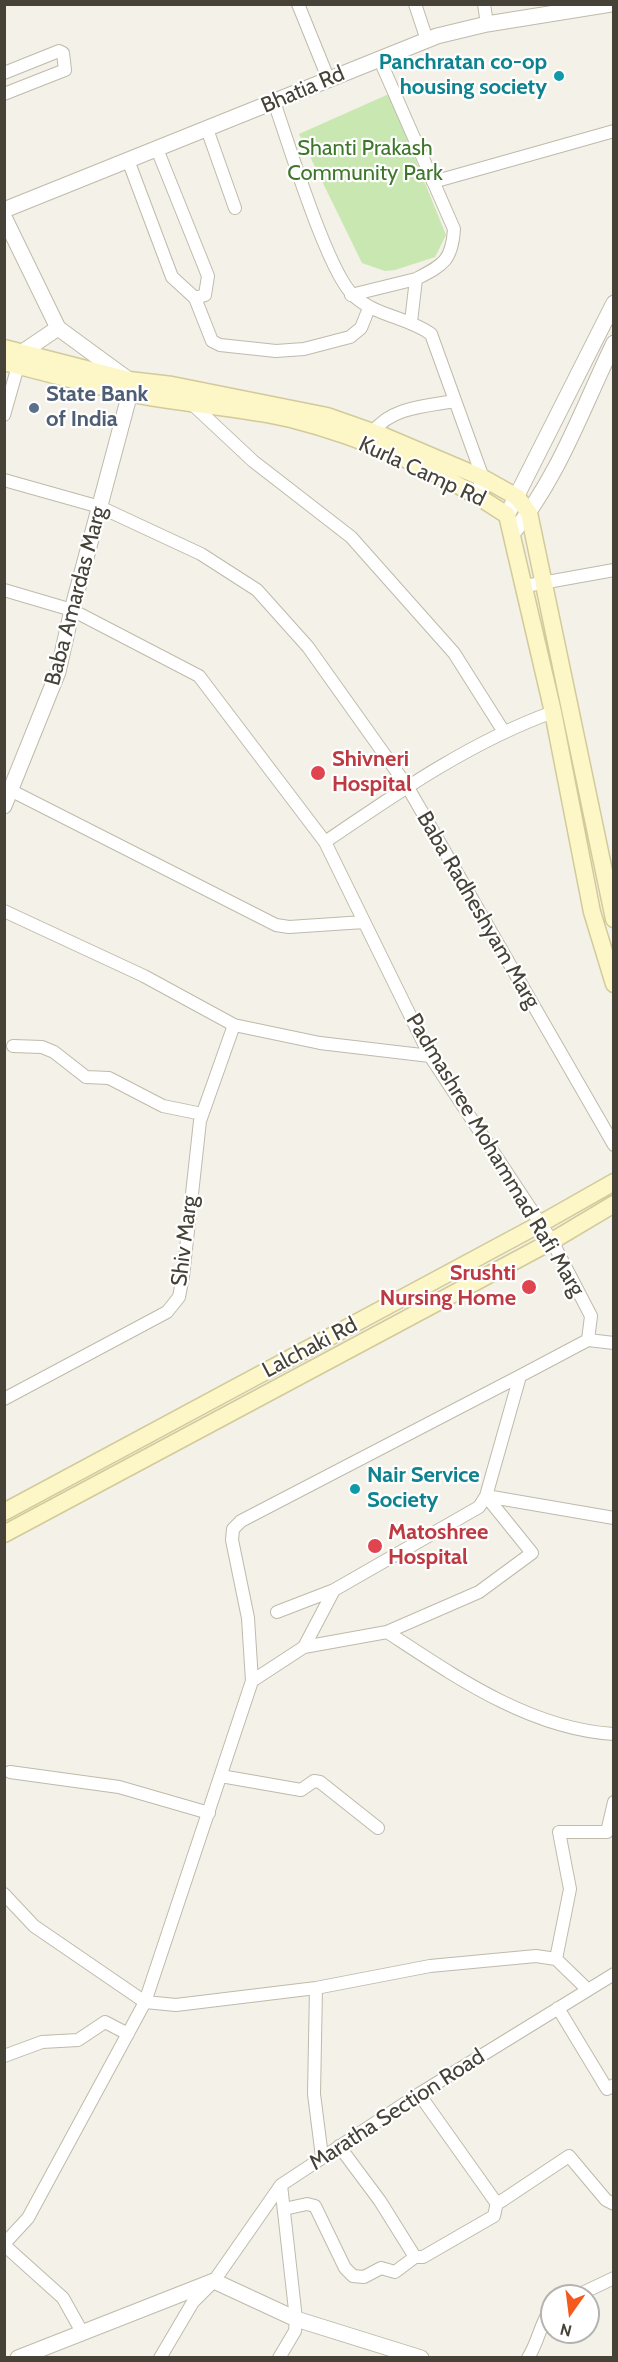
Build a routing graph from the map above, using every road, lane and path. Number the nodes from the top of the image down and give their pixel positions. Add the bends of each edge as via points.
1 (298, 4) edge
2 (415, 4) edge
3 (484, 4) edge
4 (611, 4) edge
5 (569, 8) edge
6 (487, 24) junction
7 (427, 40) junction
8 (379, 58) junction
9 (4, 72) edge
10 (328, 78) junction
11 (4, 94) edge
12 (274, 102) junction
13 (207, 129) junction
14 (614, 131) edge
15 (157, 149) junction
16 (128, 160) junction
17 (433, 182) junction
18 (235, 208) dead end
19 (4, 210) edge
20 (4, 217) edge
21 (416, 279) junction
22 (351, 295) junction
23 (195, 298) junction
24 (614, 303) edge
25 (369, 308) junction
26 (411, 322) junction
27 (58, 328) junction
28 (614, 343) edge
29 (4, 348) edge
30 (15, 360) edge
31 (130, 387) junction
32 (455, 401) junction
33 (191, 403) junction
34 (4, 415) edge
35 (373, 432) junction
36 (483, 478) junction
37 (4, 480) edge
38 (476, 495) junction
39 (517, 497) junction
40 (100, 507) junction
41 (529, 513) junction
42 (507, 515) junction
43 (512, 534) junction
44 (614, 570) edge
45 (544, 582) junction
46 (525, 586) junction
47 (4, 590) edge
48 (72, 610) junction
49 (553, 712) junction
50 (504, 732) junction
51 (407, 786) junction
52 (12, 791) junction
53 (4, 806) edge
54 (325, 842) junction
55 (4, 911) edge
56 (614, 919) edge
57 (364, 922) junction
58 (614, 984) edge
59 (234, 1025) junction
60 (13, 1046) dead end
61 (430, 1056) junction
62 (202, 1114) junction
63 (614, 1145) edge
64 (614, 1182) edge
65 (614, 1204) edge
66 (540, 1224) junction
67 (552, 1240) junction
68 (333, 1336) junction
69 (588, 1340) junction
70 (614, 1343) edge
71 (339, 1353) junction
72 (520, 1376) junction
73 (219, 1397) junction
74 (4, 1399) edge
75 (225, 1414) junction
76 (486, 1496) junction
77 (4, 1512) edge
78 (614, 1518) edge
79 (4, 1534) edge
80 (334, 1590) junction
81 (278, 1612) dead end
82 (387, 1632) junction
83 (304, 1647) junction
84 (252, 1681) junction
85 (614, 1734) edge
86 (10, 1772) dead end
87 (221, 1776) junction
88 (614, 1802) edge
89 (209, 1813) junction
90 (378, 1828) dead end
91 (4, 1894) edge
92 (556, 1959) junction
93 (614, 1974) edge
94 (316, 1988) junction
95 (588, 1990) junction
96 (145, 2002) junction
97 (558, 2008) junction
98 (128, 2034) junction
99 (4, 2056) edge
100 (614, 2085) edge
101 (419, 2094) junction
102 (339, 2146) junction
103 (322, 2157) junction
104 (281, 2185) junction
105 (497, 2202) junction
106 (614, 2204) edge
107 (284, 2209) junction
108 (4, 2245) edge
109 (415, 2257) junction
110 (614, 2278) edge
111 (214, 2281) junction
112 (600, 2285) edge
113 (296, 2319) junction
114 (540, 2329) edge
115 (82, 2332) junction
116 (18, 2358) edge
117 (160, 2358) edge
118 (279, 2358) edge
119 (421, 2358) edge
120 (528, 2358) edge

1 - 10 street
2 - 7 street
3 - 6 street
4 - 5 street, Bhatia Rd
5 - 6 street, Bhatia Rd
6 - 7 street, Bhatia Rd
7 - 8 street, Bhatia Rd
8 - 10 street, Bhatia Rd
8 - 17 street
9 - 11 street via 59,51 66,61 65,70
10 - 12 street, Bhatia Rd
12 - 13 street, Bhatia Rd
12 - 22 street via 334,267
13 - 15 street, Bhatia Rd
13 - 18 street
14 - 17 street
15 - 16 street, Bhatia Rd
15 - 23 street via 208,276 205,295
16 - 19 street, Bhatia Rd
16 - 23 street via 172,277
17 - 21 street via 454,229 453,248 443,265
20 - 27 street
21 - 22 street
21 - 26 street
22 - 25 street
23 - 25 street via 212,341 276,351 303,349 350,337 361,328
24 - 39 street
25 - 26 street
26 - 32 street via 431,334
27 - 30 street
27 - 31 street
28 - 41 street via 548,482
29 - 30 main road, Kurla Camp Rd
30 - 31 main road, Kurla Camp Rd
30 - 34 street
31 - 33 main road, Kurla Camp Rd
31 - 35 main road, Kurla Camp Rd via 172,385 327,416
31 - 40 street, Baba Amardas Marg
32 - 35 street via 397,413 380,422
32 - 36 street
33 - 38 main road, Kurla Camp Rd via 289,419 338,433
33 - 50 street via 253,461 351,537 454,653
35 - 36 main road, Kurla Camp Rd
36 - 38 street
36 - 39 main road, Kurla Camp Rd
37 - 40 street, Baba Radheshyam Marg
38 - 42 main road, Kurla Camp Rd
39 - 41 main road, Kurla Camp Rd
39 - 42 street
40 - 48 street, Baba Amardas Marg
40 - 51 street, Baba Radheshyam Marg via 201,554 257,591 308,647
41 - 43 street
41 - 45 main road, Kurla Camp Rd
42 - 43 main road, Kurla Camp Rd
43 - 46 main road, Kurla Camp Rd
44 - 45 street
45 - 46 street
45 - 56 main road, Kurla Camp Rd
46 - 49 main road, Kurla Camp Rd
47 - 48 street, Padmashree Mohammad Rafi Marg
48 - 52 street, Baba Amardas Marg via 58,672
48 - 54 street, Padmashree Mohammad Rafi Marg via 199,676
49 - 50 street
49 - 58 main road, Kurla Camp Rd via 592,912
50 - 51 street
51 - 54 street
51 - 63 street, Baba Radheshyam Marg
52 - 53 street, Baba Amardas Marg
52 - 57 street via 276,925
54 - 57 street, Padmashree Mohammad Rafi Marg
55 - 59 street via 144,976
57 - 61 street, Padmashree Mohammad Rafi Marg
59 - 61 street via 320,1042
59 - 62 street, Shiv Marg
60 - 62 street via 42,1047 86,1077 109,1078 158,1103
61 - 66 street, Padmashree Mohammad Rafi Marg
62 - 74 street, Shiv Marg via 183,1276 174,1305
64 - 66 main road, Lalchaki Rd
65 - 67 main road, Lalchaki Rd
66 - 67 street, Padmashree Mohammad Rafi Marg
66 - 68 main road, Lalchaki Rd
67 - 69 street, Padmashree Mohammad Rafi Marg via 591,1316
67 - 71 main road, Lalchaki Rd
68 - 71 main road
68 - 73 main road, Lalchaki Rd
69 - 70 street
69 - 72 street
71 - 75 main road, Lalchaki Rd
72 - 76 street
72 - 84 street via 241,1521 233,1529 248,1618
73 - 75 main road
73 - 77 main road, Lalchaki Rd
75 - 79 main road, Lalchaki Rd
76 - 78 street
76 - 80 street via 479,1507
76 - 82 street via 532,1553 479,1592
80 - 81 street
80 - 83 street
82 - 83 street
82 - 85 street via 449,1672 522,1711 584,1732
83 - 84 street
84 - 87 street
86 - 89 street via 119,1787
87 - 89 street
87 - 90 street via 301,1790 314,1781 320,1782
88 - 92 street via 608,1832 559,1832 570,1889
89 - 96 street
91 - 96 street via 34,1926
92 - 94 street via 536,1956 430,1966
92 - 95 street
93 - 95 street, Maratha Section Road
94 - 96 street via 176,2005
94 - 103 street via 314,2094
95 - 97 street, Maratha Section Road
96 - 98 street
97 - 100 street via 607,2089
97 - 101 street, Maratha Section Road
98 - 99 street via 105,2022 78,2040 42,2042
98 - 108 street via 28,2218
101 - 102 street, Maratha Section Road
101 - 105 street
102 - 103 street, Maratha Section Road
102 - 109 street
103 - 104 street, Maratha Section Road
104 - 107 street
104 - 111 street, Maratha Section Road
105 - 106 street via 569,2156 606,2200
105 - 109 street via 494,2216 423,2257
107 - 109 street via 315,2206 345,2268 353,2276 364,2277 381,2268 395,2272
107 - 113 street
108 - 115 street via 63,2298
110 - 112 street
111 - 113 street
111 - 115 street
111 - 117 street, Maratha Section Road via 193,2302
113 - 118 street via 295,2331
113 - 119 street
114 - 120 street
115 - 116 street

